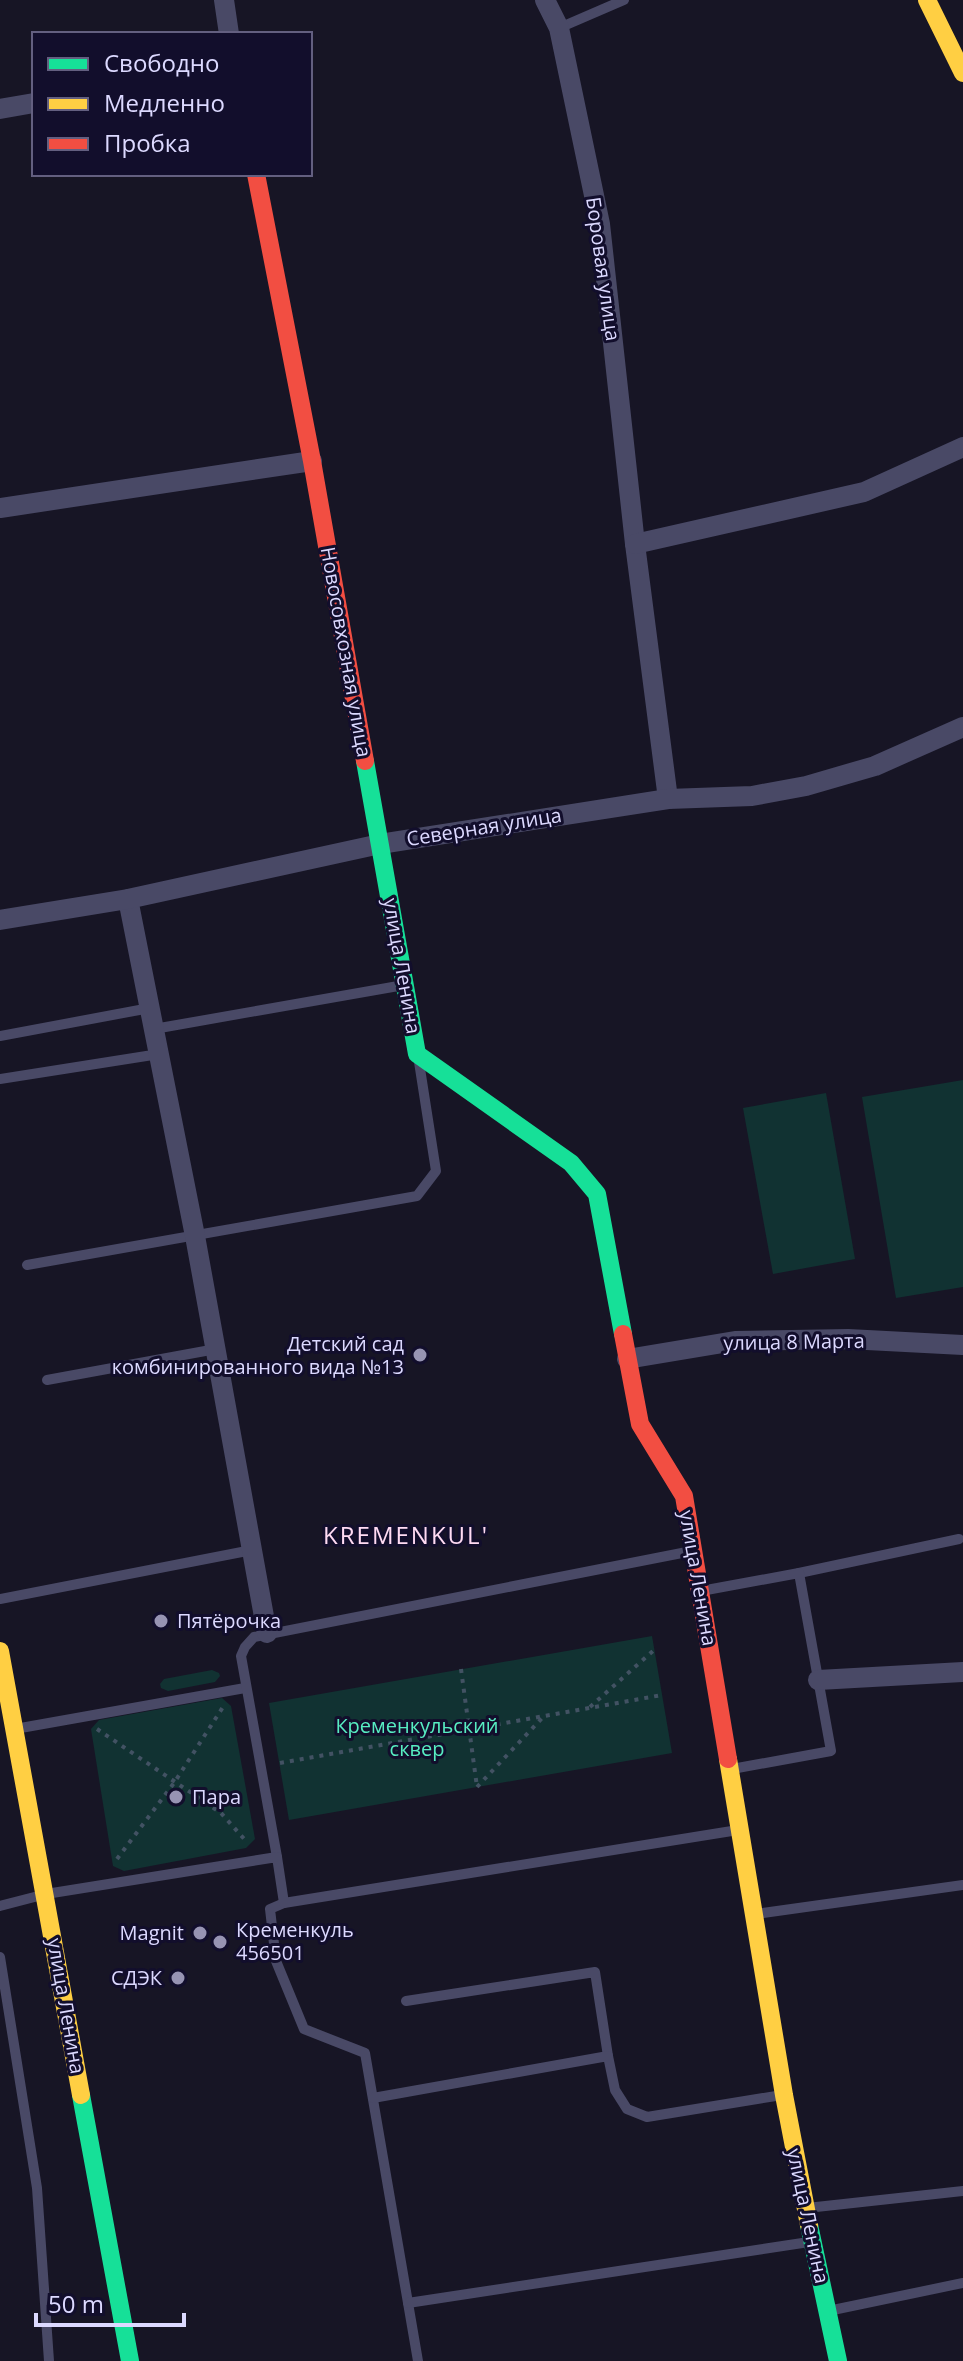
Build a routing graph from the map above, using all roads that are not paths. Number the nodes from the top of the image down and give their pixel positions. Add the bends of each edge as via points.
1 (224, 0) edge
2 (545, 0) edge
3 (624, 0) edge
4 (927, 0) edge
5 (559, 28) junction
6 (229, 32) edge
7 (963, 73) edge
8 (32, 103) edge
9 (0, 109) edge
10 (256, 176) edge
11 (963, 447) edge
12 (312, 461) junction
13 (0, 508) edge
14 (635, 544) junction
15 (963, 727) edge
16 (668, 799) junction
17 (380, 844) junction
18 (128, 899) junction
19 (0, 920) edge
20 (404, 985) junction
21 (152, 1018) junction
22 (0, 1036) edge
23 (159, 1054) junction
24 (417, 1054) junction
25 (0, 1079) edge
26 (195, 1236) junction
27 (27, 1265) dead end
28 (963, 1345) edge
29 (216, 1349) junction
30 (627, 1359) junction
31 (47, 1380) dead end
32 (959, 1539) dead end
33 (252, 1550) junction
34 (693, 1551) junction
35 (799, 1573) junction
36 (700, 1591) junction
37 (0, 1599) edge
38 (267, 1633) junction
39 (0, 1651) edge
40 (963, 1672) edge
41 (818, 1680) junction
42 (245, 1688) junction
43 (15, 1729) junction
44 (730, 1769) junction
45 (740, 1829) junction
46 (277, 1857) junction
47 (963, 1885) edge
48 (46, 1894) junction
49 (284, 1903) junction
50 (0, 1906) edge
51 (754, 1915) junction
52 (0, 1957) edge
53 (406, 2001) dead end
54 (608, 2056) junction
55 (784, 2095) junction
56 (373, 2098) junction
57 (963, 2191) edge
58 (805, 2208) junction
59 (813, 2242) junction
60 (963, 2283) edge
61 (408, 2303) junction
62 (828, 2311) junction
63 (49, 2361) edge
64 (130, 2361) edge
65 (418, 2361) edge
66 (838, 2361) edge

1 - 6 street
2 - 5 street, Боровая улица
3 - 5 lane
4 - 7 street
5 - 14 street, Боровая улица via 600,224
8 - 9 street
10 - 12 street, Новосовхозная улица
11 - 14 street via 864,492
12 - 13 street
12 - 17 street, Новосовхозная улица
14 - 16 street, Боровая улица
15 - 16 street, Северная улица via 875,766 806,786 752,796
16 - 17 street, Северная улица
17 - 18 street, Северная улица
17 - 20 street, улица Ленина
18 - 19 street, Северная улица
18 - 21 street
20 - 21 lane
20 - 24 street, улица Ленина
21 - 22 lane
21 - 23 street
23 - 25 lane
23 - 26 street
24 - 26 lane via 436,1171 417,1196
24 - 30 street, улица Ленина via 571,1163 597,1194
26 - 27 lane
26 - 29 street
28 - 30 street, улица 8 Марта via 735,1341
29 - 31 lane
29 - 33 street
30 - 34 street, улица Ленина via 640,1424 684,1496
32 - 35 lane
33 - 37 lane
33 - 38 street
34 - 36 street, улица Ленина
34 - 38 lane
35 - 36 lane
35 - 41 lane
36 - 44 street, улица Ленина
38 - 42 lane via 254,1637 241,1656
39 - 43 street, улица Ленина
40 - 41 street
41 - 44 lane via 831,1751
42 - 43 lane
42 - 46 lane
43 - 48 street, улица Ленина
44 - 45 street, улица Ленина
45 - 49 lane
45 - 51 street, улица Ленина
46 - 48 lane
46 - 49 lane
47 - 51 lane
48 - 50 lane
48 - 64 street, улица Ленина
49 - 56 lane via 270,1909 276,1961 304,2029 365,2053
51 - 55 street, улица Ленина
52 - 63 lane via 37,2188
53 - 54 lane via 595,1972
54 - 55 lane via 615,2090 627,2109 647,2117
54 - 56 lane
55 - 58 street, улица Ленина
56 - 61 lane
57 - 58 lane
58 - 59 street, улица Ленина
59 - 61 lane
59 - 62 street, улица Ленина
60 - 62 lane
61 - 65 lane
62 - 66 street, улица Ленина

